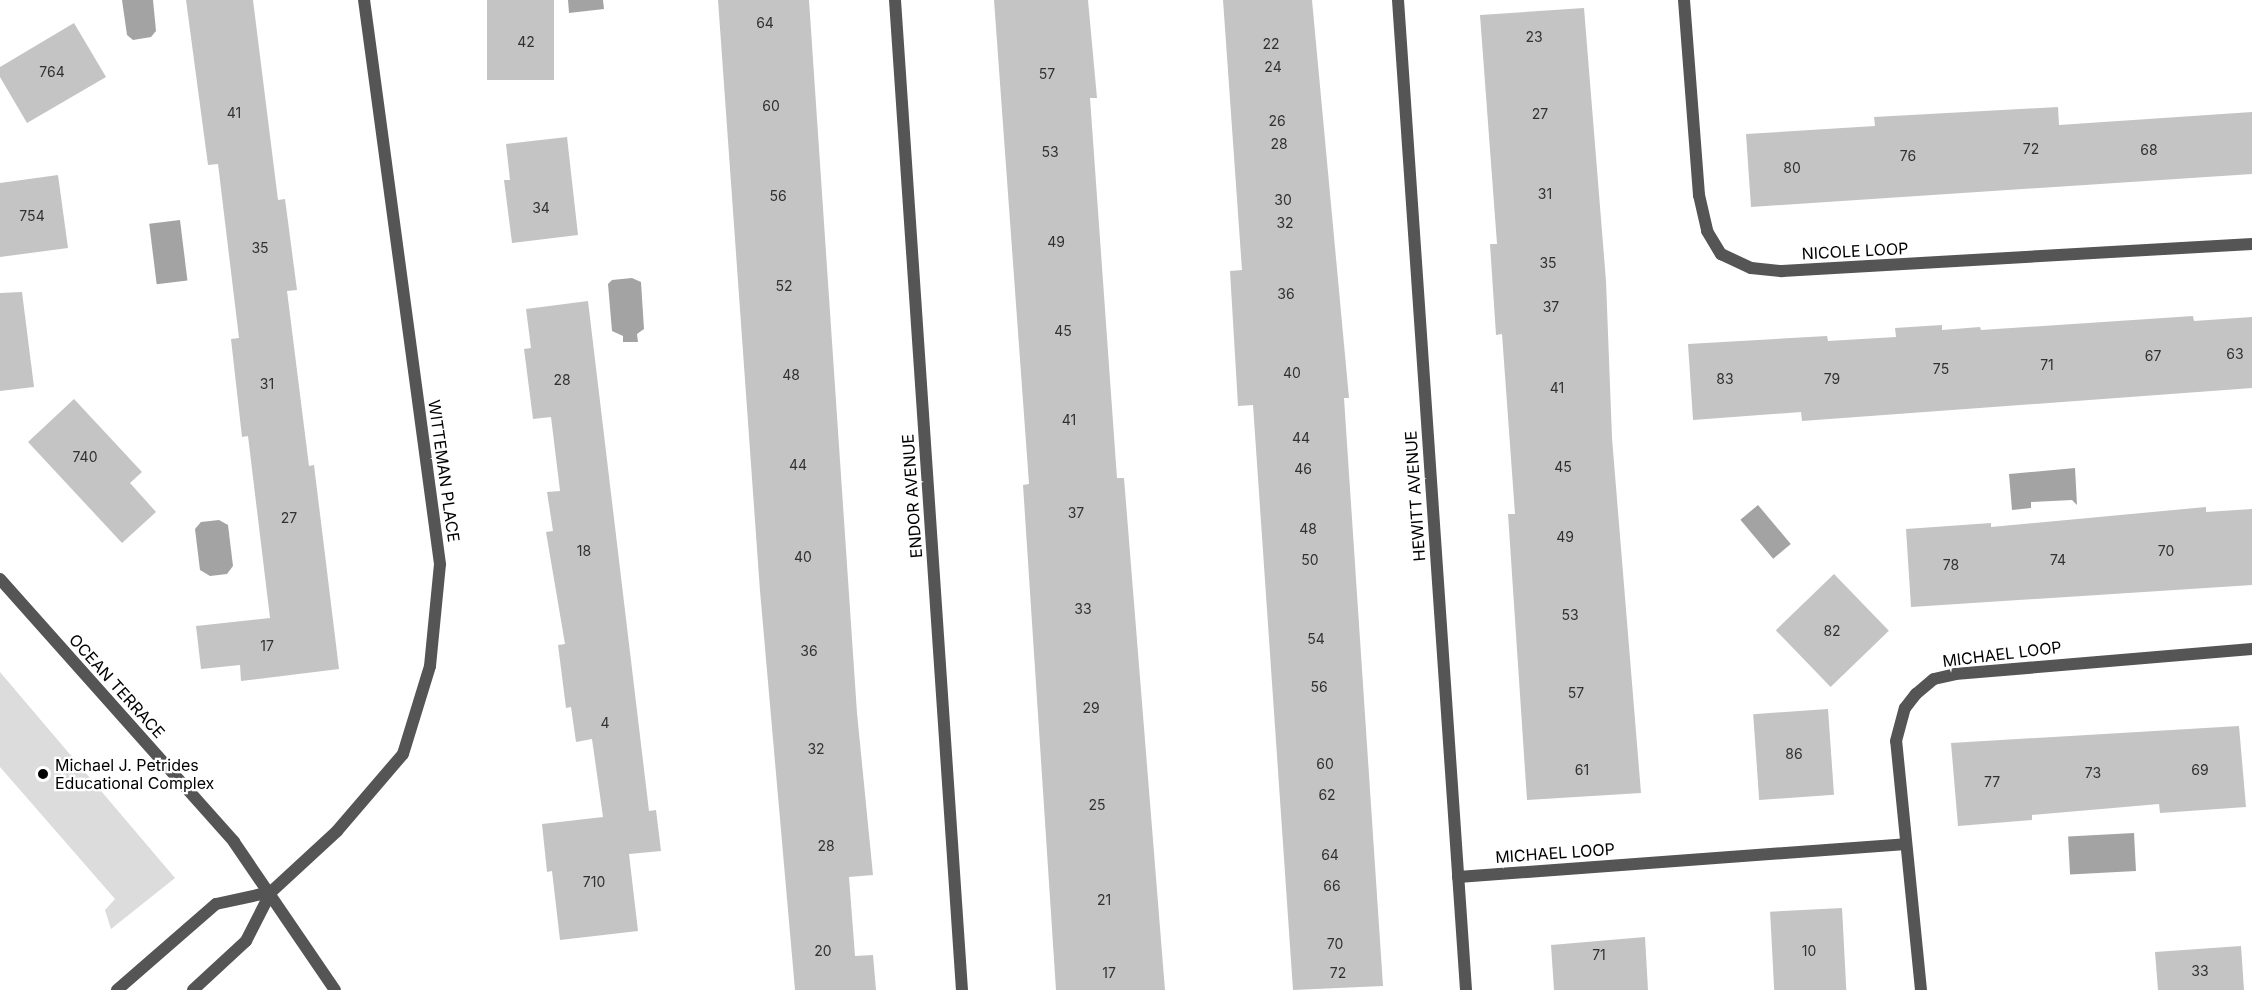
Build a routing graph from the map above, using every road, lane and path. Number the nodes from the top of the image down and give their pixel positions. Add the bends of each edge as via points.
1 (364, 0) edge
2 (895, 0) edge
3 (1398, 0) edge
4 (1684, 0) edge
5 (2252, 244) edge
6 (0, 579) edge
7 (2252, 649) edge
8 (1906, 844) junction
9 (1458, 877) junction
10 (271, 892) junction
11 (117, 990) edge
12 (193, 990) edge
13 (335, 990) edge
14 (962, 990) edge
15 (1466, 990) edge
16 (1921, 990) edge

1 - 10 street, WITTEMAN PLACE via 440,564 430,666 403,754 337,831
2 - 14 street, ENDOR AVENUE
3 - 9 street, HEWITT AVENUE
4 - 5 street, NICOLE LOOP via 1699,195 1707,231 1721,254 1751,268 1782,271
6 - 10 street, OCEAN TERRACE via 226,833
7 - 8 street, MICHAEL LOOP via 2067,663 1934,679 1905,708 1896,741
8 - 9 street, MICHAEL LOOP
8 - 16 street, MICHAEL LOOP
9 - 15 street, HEWITT AVENUE
10 - 11 street via 216,904
10 - 12 street via 246,941
10 - 13 street, OCEAN TERRACE

